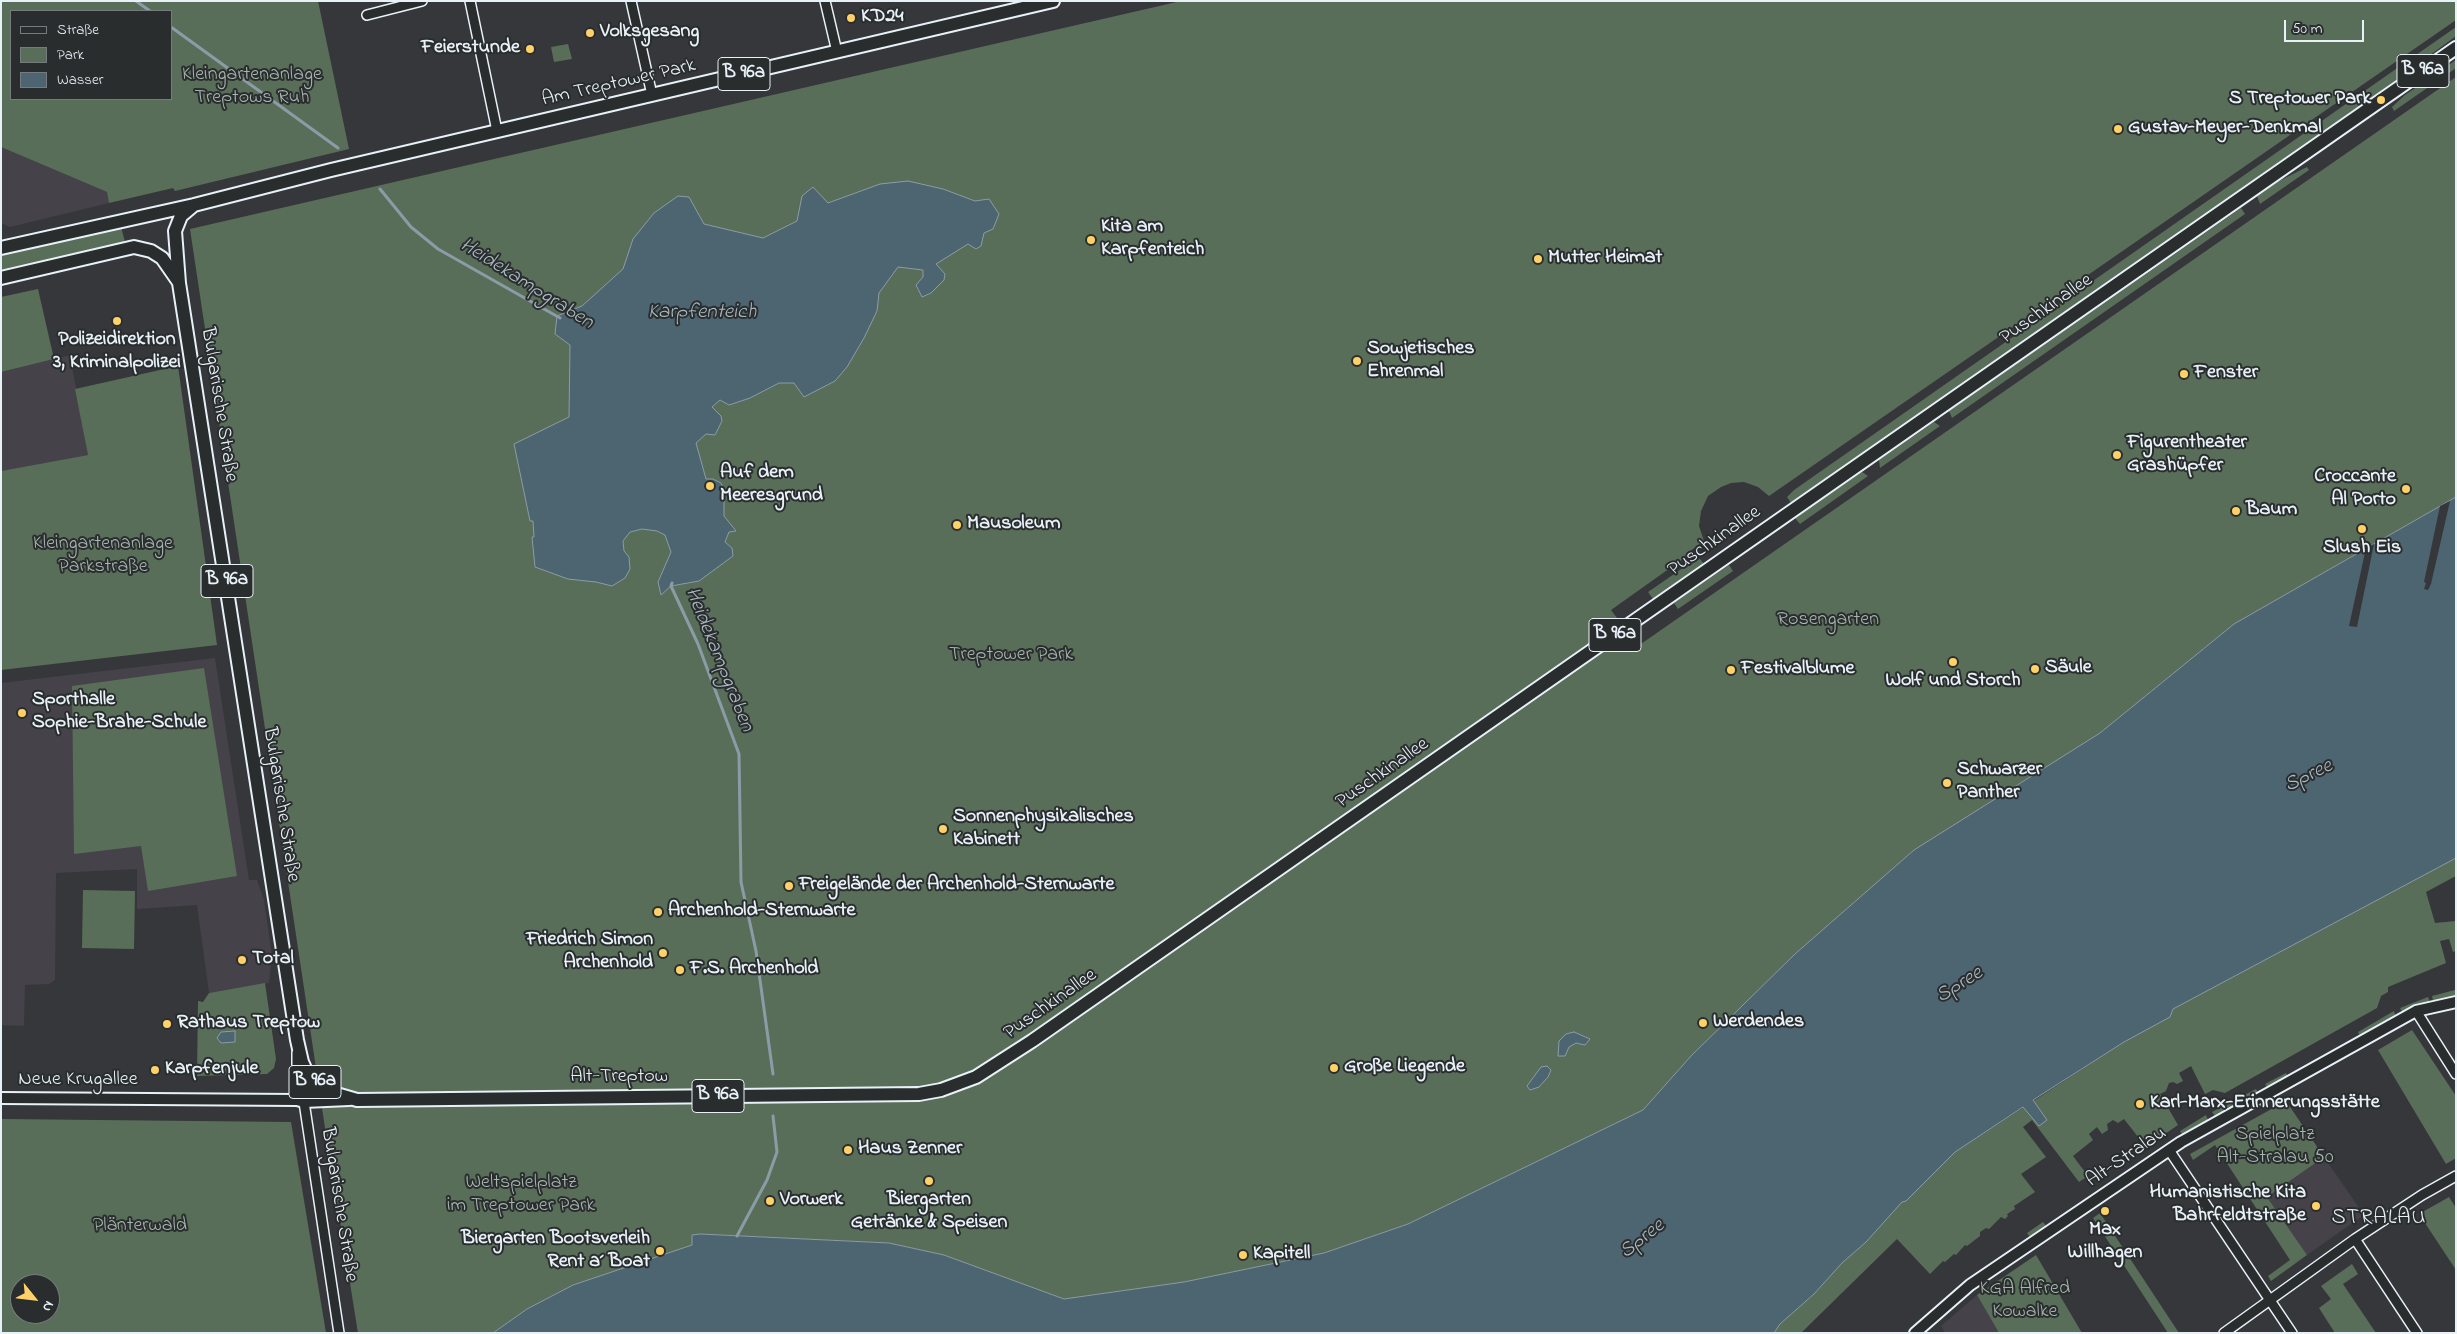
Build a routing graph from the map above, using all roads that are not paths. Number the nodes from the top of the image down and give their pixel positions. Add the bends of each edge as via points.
1 (422, 1) edge
2 (470, 1) edge
3 (631, 1) edge
4 (825, 1) edge
5 (1054, 1) edge
6 (367, 15) dead end
7 (2456, 48) edge
8 (837, 52) junction
9 (652, 95) junction
10 (497, 131) junction
11 (194, 205) junction
12 (1, 248) edge
13 (1, 278) edge
14 (179, 283) junction
15 (2456, 1002) edge
16 (2416, 1011) junction
17 (297, 1040) junction
18 (995, 1066) joint
19 (2456, 1074) edge
20 (1, 1098) edge
21 (357, 1100) junction
22 (304, 1102) junction
23 (2170, 1150) junction
24 (2456, 1176) edge
25 (2355, 1239) junction
26 (2269, 1300) junction
27 (339, 1333) edge
28 (1915, 1333) edge
29 (2224, 1333) edge
30 (2292, 1333) edge
31 (2417, 1333) edge

1 - 6 street
2 - 10 street
3 - 9 street
4 - 8 street
5 - 8 main road, Am Treptower Park / B 96a
7 - 18 main road, Puschkinallee / B 96a
8 - 9 main road, Am Treptower Park / B 96a
9 - 10 main road, Am Treptower Park / B 96a
10 - 11 main road, Am Treptower Park / B 96a
11 - 12 main road, B 96a
11 - 14 main road, Bulgarische Straße via 181,216 175,231
13 - 14 main road, Bulgarische Straße / B 96a via 134,247 162,258
14 - 17 main road, Bulgarische Straße / B 96a
15 - 16 street, Alt-Stralau
16 - 19 street
16 - 23 street, Alt-Stralau
17 - 21 main road, Alt-Treptow / B 96a via 302,1062 312,1079 333,1093
17 - 22 street, Bulgarische Straße via 297,1080
18 - 21 main road, Alt-Treptow / B 96a via 960,1084 918,1094
20 - 22 street, Neue Krugallee
21 - 22 street, Alt-Treptow
22 - 27 street, Bulgarische Straße
23 - 26 street
23 - 28 street, Alt-Stralau via 1970,1286
24 - 25 street
25 - 26 street
25 - 31 street
26 - 29 street
26 - 30 street

